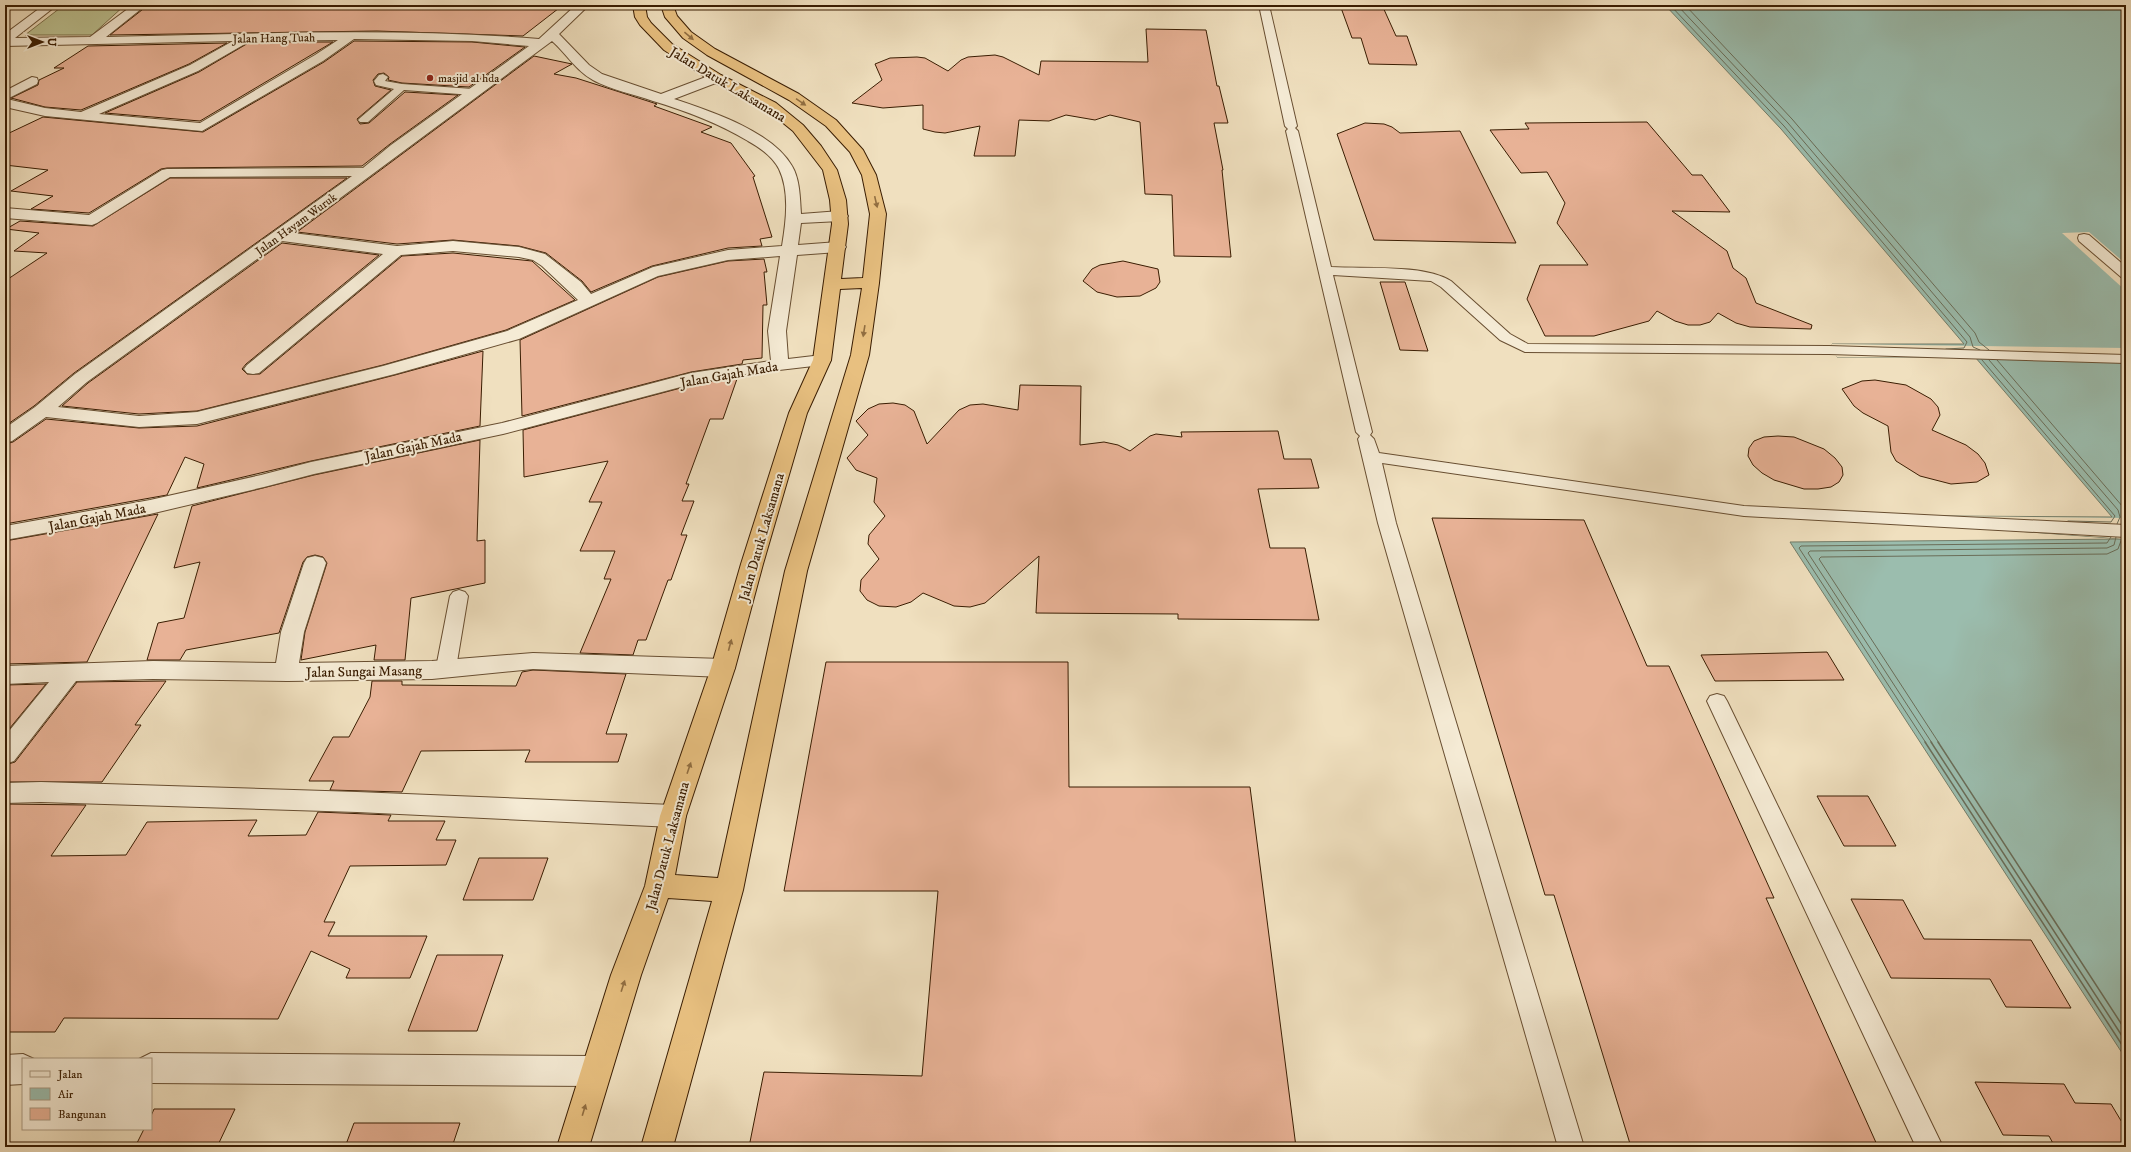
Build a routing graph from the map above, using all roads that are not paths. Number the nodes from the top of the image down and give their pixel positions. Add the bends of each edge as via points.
1 (51, 5) edge
2 (140, 5) edge
3 (583, 5) edge
4 (638, 5) edge
5 (667, 5) edge
6 (1264, 5) edge
7 (2123, 5) edge
8 (2126, 7) edge
9 (350, 36) junction
10 (247, 39) junction
11 (546, 39) junction
12 (5, 41) edge
13 (92, 41) junction
14 (383, 77) dead end
15 (716, 78) junction
16 (32, 81) dead end
17 (402, 87) junction
18 (473, 92) junction
19 (5, 96) edge
20 (661, 99) junction
21 (5, 103) edge
22 (84, 116) junction
23 (364, 120) dead end
24 (367, 172) junction
25 (5, 213) edge
26 (840, 216) junction
27 (794, 219) junction
28 (280, 236) junction
29 (2084, 238) dead end
30 (838, 247) junction
31 (790, 250) junction
32 (397, 251) junction
33 (1326, 271) junction
34 (2126, 274) edge
35 (871, 283) junction
36 (832, 284) junction
37 (588, 301) junction
38 (2126, 359) edge
39 (822, 360) junction
40 (780, 365) junction
41 (252, 369) dead end
42 (42, 411) junction
43 (5, 437) edge
44 (1368, 443) junction
45 (2126, 531) edge
46 (5, 533) edge
47 (315, 563) dead end
48 (459, 596) dead end
49 (446, 668) junction
50 (723, 668) junction
51 (70, 672) junction
52 (287, 672) junction
53 (5, 675) edge
54 (1717, 701) dead end
55 (5, 754) edge
56 (5, 793) edge
57 (673, 816) junction
58 (659, 886) junction
59 (729, 890) junction
60 (152, 1068) edge
61 (22, 1069) edge
62 (5, 1070) edge
63 (595, 1072) junction
64 (573, 1147) edge
65 (657, 1147) edge
66 (1571, 1147) edge
67 (1930, 1147) edge

1 - 12 street
2 - 13 street
3 - 11 street, Jalan Hayam Wuruk
4 - 15 highway, Jalan Datuk Laksamana via 646,26 668,48
5 -> 35 highway, Jalan Datuk Laksamana via 671,17 687,35 711,52 794,98 831,123 856,150 869,175 878,214
6 - 33 lane
7 - 8 lane
9 - 10 street, Jalan Hang Tuah
9 - 11 street, Jalan Hang Tuah via 429,35
9 - 22 street via 319,58 206,126 180,126
10 - 13 street, Jalan Hang Tuah
10 - 22 street via 194,68
11 - 18 street, Jalan Hayam Wuruk
11 - 20 street via 562,42 584,68 598,77
12 - 13 street, Jalan Hang Tuah
14 - 17 lane via 380,83
15 - 20 street
15 - 26 highway, Jalan Datuk Laksamana via 771,106 802,133 830,170
16 - 19 street
17 - 18 lane
17 - 23 lane
18 - 24 street, Jalan Hayam Wuruk
20 - 27 street via 703,114 769,148 786,166
21 - 22 street via 45,112
24 - 25 street via 167,173 92,220
24 - 28 street, Jalan Hayam Wuruk
26 - 27 street
26 - 30 highway, Jalan Datuk Laksamana
27 - 31 street
28 - 32 street
28 - 42 street, Jalan Hayam Wuruk via 81,378
29 - 34 lane
30 - 31 street
30 - 36 highway, Jalan Datuk Laksamana
31 - 37 street via 728,255 666,268
31 - 40 street via 777,331
32 - 37 street via 453,246 519,252 548,263
32 - 41 street
33 - 38 lane via 1424,275 1436,278 1505,337 1525,348 1829,350
33 - 44 lane
35 - 36 highway
35 -> 59 highway, Jalan Datuk Laksamana via 860,355 796,571
36 - 39 highway, Jalan Datuk Laksamana
37 - 42 street via 513,335 389,370 197,418 177,422 120,420
39 - 40 street, Jalan Gajah Mada
50 -> 39 highway, Jalan Datuk Laksamana via 798,413
40 - 46 street, Jalan Gajah Mada via 691,379 503,428 311,468 150,507
42 - 43 street, Jalan Hayam Wuruk
44 - 45 lane via 1744,511
44 - 66 lane via 1387,523
47 - 52 street via 286,660
48 - 49 lane
49 - 50 street, Jalan Sungai Masang via 533,661
49 - 52 street, Jalan Sungai Masang
57 -> 50 highway, Jalan Datuk Laksamana
51 - 52 street, Jalan Sungai Masang
51 - 53 street, Jalan Sungai Masang
51 - 55 street
54 - 67 lane
56 - 57 street via 350,801
57 - 58 highway, Jalan Datuk Laksamana
58 - 59 highway
63 -> 58 highway, Jalan Datuk Laksamana via 626,975
59 - 65 highway, Jalan Datuk Laksamana
60 - 63 street
61 - 62 street
64 -> 63 highway, Jalan Datuk Laksamana

